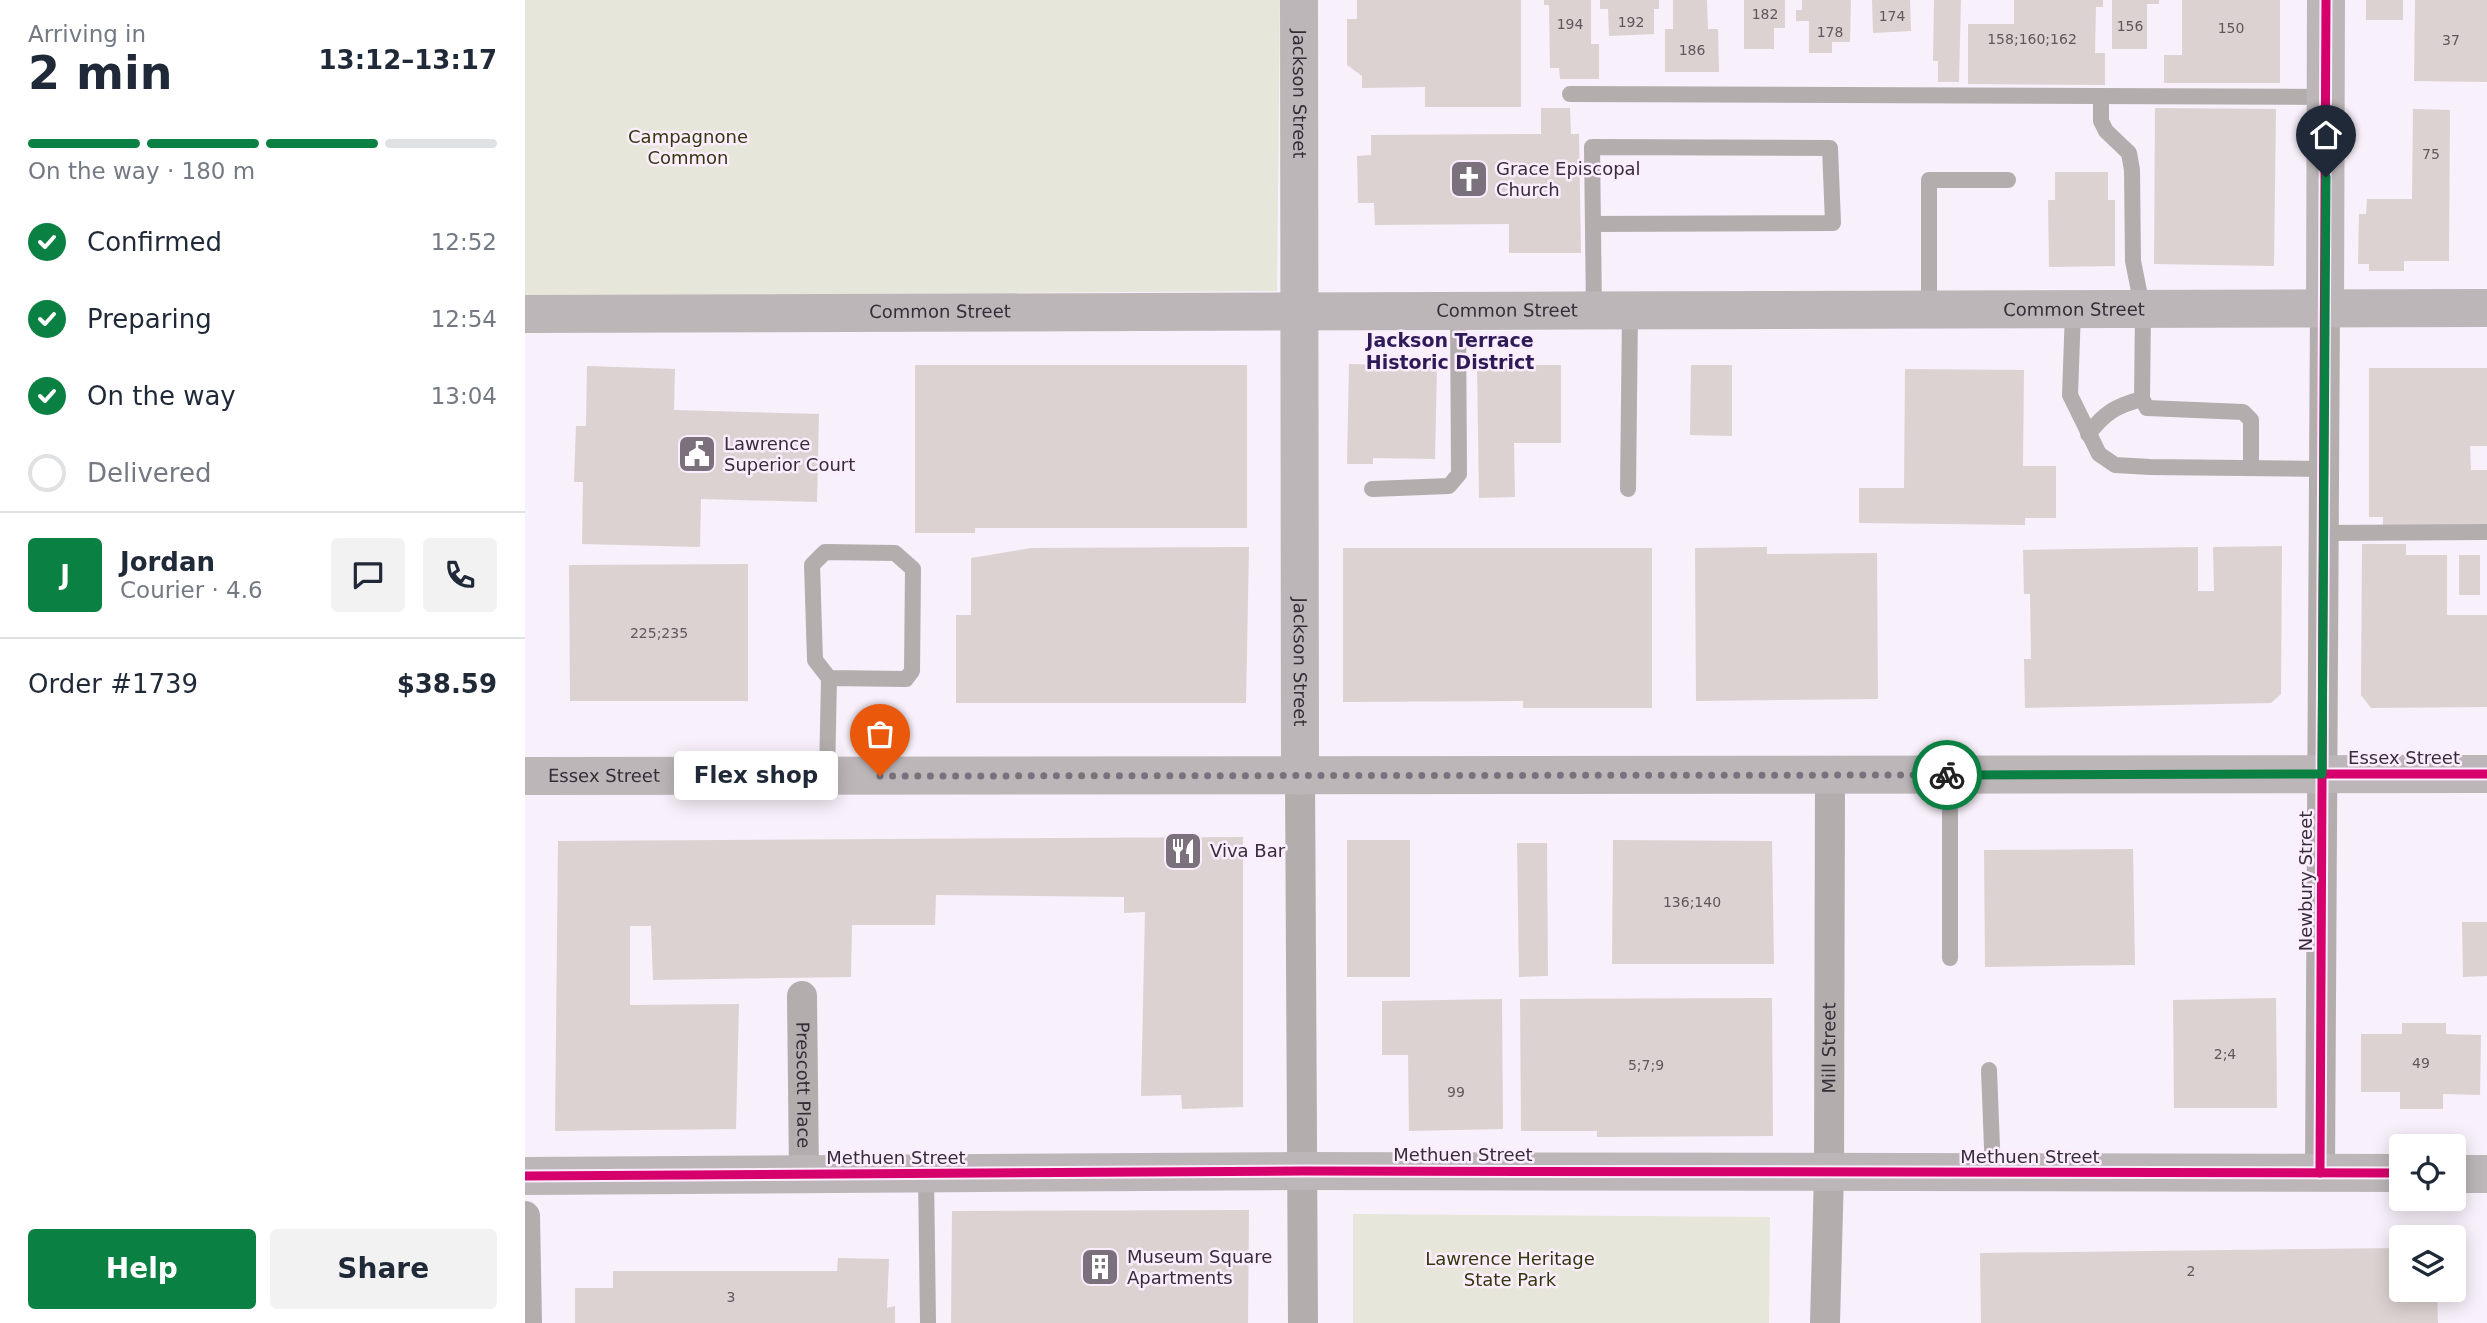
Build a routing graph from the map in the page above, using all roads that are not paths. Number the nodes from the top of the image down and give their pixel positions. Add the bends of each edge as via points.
1 (1299, 0) edge
2 (2326, 0) edge
3 (1570, 94) dead end
4 (2101, 97) junction
5 (2326, 97) junction
6 (2008, 180) dead end
7 (1593, 224) junction
8 (2325, 309) junction
9 (2487, 309) edge
10 (2073, 311) junction
11 (2143, 311) junction
12 (1298, 312) junction
13 (1458, 312) junction
14 (1612, 312) junction
15 (1930, 312) junction
16 (525, 314) edge
17 (2142, 399) junction
18 (2088, 434) junction
19 (2251, 467) junction
20 (2324, 469) junction
21 (1372, 489) dead end
22 (1627, 489) dead end
23 (2487, 531) edge
24 (2324, 533) junction
25 (829, 678) junction
26 (2322, 774) junction
27 (2487, 774) edge
28 (1830, 775) junction
29 (1950, 775) junction
30 (525, 776) edge
31 (827, 776) junction
32 (1300, 776) junction
33 (1950, 958) dead end
34 (802, 996) dead end
35 (1989, 1070) dead end
36 (1302, 1171) junction
37 (1829, 1172) junction
38 (926, 1173) junction
39 (1993, 1173) junction
40 (2320, 1173) junction
41 (2389, 1173) edge
42 (804, 1174) junction
43 (2466, 1174) edge
44 (2487, 1174) edge
45 (525, 1176) edge
46 (525, 1216) edge
47 (527, 1323) edge
48 (928, 1323) edge
49 (1303, 1323) edge
50 (1825, 1323) edge

1 - 12 main road, Jackson Street
2 - 5 main road, Newbury Street
3 - 4 lane
4 - 5 lane
4 - 11 lane via 2106,131 2129,153 2133,261
5 - 8 main road, Newbury Street
6 - 15 lane via 1929,180
7 - 7 lane via 1833,223 1830,148 1592,147
7 - 14 lane
8 - 9 main road, Common Street
8 - 11 main road, Common Street
8 - 20 street, Newbury Street
10 - 11 main road, Common Street
10 - 15 main road, Common Street
10 - 18 lane via 2070,395
11 - 17 lane
12 - 13 main road, Common Street
12 - 16 main road, Common Street
12 - 32 main road, Jackson Street
13 - 14 main road, Common Street
13 - 21 lane via 1459,474 1449,486
14 - 15 main road, Common Street
14 - 22 lane
17 - 18 lane via 2105,414
17 - 19 lane via 2147,408 2243,412 2251,420
18 - 19 lane via 2099,454 2115,465
19 - 20 lane
20 - 24 street, Newbury Street
23 - 24 lane
24 - 26 street, Newbury Street
25 - 25 lane via 815,660 812,565 825,552 894,553 913,569 912,671 906,679
25 - 31 lane
26 - 27 main road, Essex Street
26 - 29 main road, Essex Street
26 - 40 street, Newbury Street
28 - 29 main road, Essex Street
28 - 32 main road, Essex Street
28 - 37 street, Mill Street
29 - 33 lane
30 - 31 main road, Essex Street
31 - 32 main road, Essex Street
32 - 36 street, Jackson Street
34 - 42 street, Prescott Place
35 - 39 lane
36 - 37 main road, Methuen Street
36 - 38 main road, Methuen Street
36 - 49 street, Jackson Street
37 - 39 main road, Methuen Street
37 - 50 street, Mill Street
38 - 42 main road, Methuen Street
38 - 48 lane
39 - 40 main road, Methuen Street
40 - 41 main road, Methuen Street
42 - 45 main road, Methuen Street
43 - 44 main road
46 - 47 street

